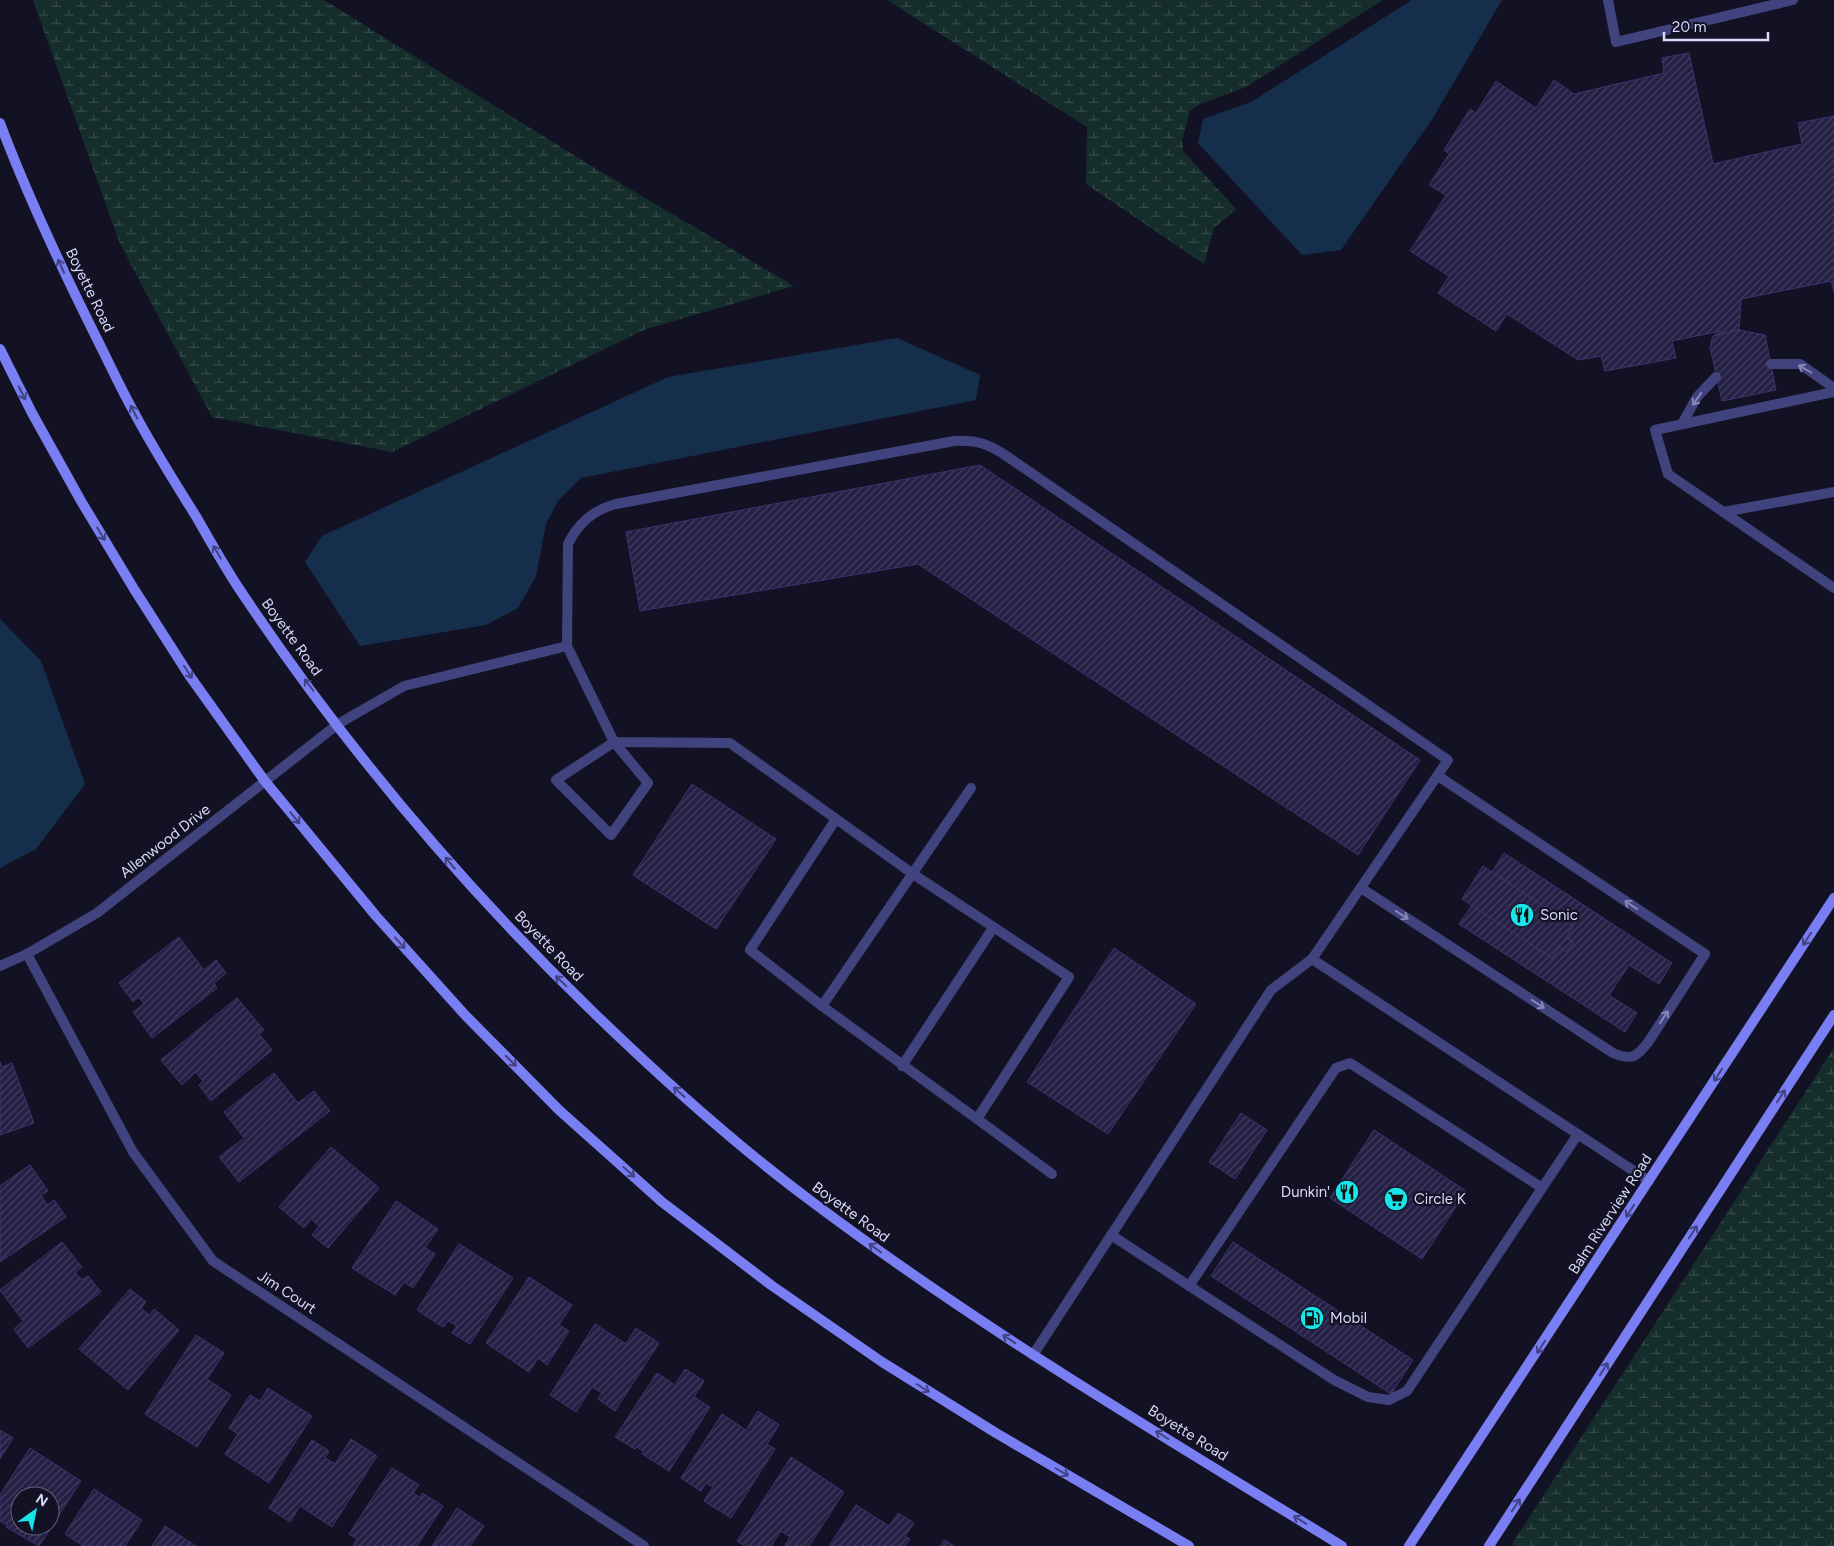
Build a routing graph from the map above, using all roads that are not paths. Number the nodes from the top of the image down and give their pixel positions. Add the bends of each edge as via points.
1 (1608, 0) edge
2 (1793, 0) edge
3 (0, 123) edge
4 (0, 349) edge
5 (1771, 364) dead end
6 (1716, 377) dead end
7 (1834, 388) edge
8 (1834, 392) edge
9 (1682, 424) junction
10 (1834, 492) edge
11 (1723, 512) junction
12 (1834, 588) edge
13 (567, 646) junction
14 (338, 724) junction
15 (614, 742) junction
16 (1438, 776) junction
17 (264, 780) junction
18 (971, 788) dead end
19 (836, 820) junction
20 (914, 874) junction
21 (1361, 888) junction
22 (1834, 898) edge
23 (993, 928) junction
24 (27, 954) junction
25 (1312, 958) junction
26 (0, 966) edge
27 (822, 1006) junction
28 (1834, 1015) edge
29 (902, 1066) junction
30 (976, 1119) junction
31 (1578, 1134) junction
32 (1052, 1174) dead end
33 (1649, 1182) junction
34 (1542, 1188) junction
35 (1111, 1235) junction
36 (1189, 1286) junction
37 (1033, 1355) junction
38 (644, 1546) edge
39 (1189, 1546) edge
40 (1342, 1546) edge
41 (1409, 1546) edge
42 (1489, 1546) edge

1 - 2 street via 1616,42
14 -> 3 main road, Boyette Road via 237,585 137,418 70,286
4 -> 17 main road via 36,421 134,589 189,675
7 -> 5 street via 1800,364
6 -> 9 street via 1697,397
8 - 9 street
9 - 11 street via 1654,430 1668,474
10 - 11 street
11 - 12 street
13 - 14 street, Allenwood Drive via 404,686
13 - 15 street
13 - 16 street via 568,544 574,532 591,514 605,507 972,440 992,446 1008,456 1448,760
14 - 17 street, Allenwood Drive
37 -> 14 main road, Boyette Road via 897,1264 809,1200 715,1125 532,952 396,799
15 - 15 street via 556,780 611,835 648,783
15 - 19 street via 730,743
16 - 21 street
21 -> 16 street via 1612,1053 1632,1057 1640,1053 1649,1041 1705,954
17 - 24 street, Allenwood Drive via 97,913
17 -> 39 main road via 376,916 466,1016 559,1110 662,1202 771,1285 882,1362
18 - 20 street
19 - 20 street
19 - 27 street via 750,950
20 - 23 street
20 - 27 street
21 - 25 street
22 -> 33 main road, Balm Riverview Road
23 - 29 street
23 - 30 street via 1069,978
24 - 26 street, Allenwood Drive
24 - 38 street, Jim Court via 133,1152 213,1261
25 - 31 street
25 - 35 street via 1271,990
27 - 29 street
42 -> 28 main road
29 - 30 street
30 - 32 street
31 - 33 street
31 - 34 street
33 -> 41 main road, Balm Riverview Road
34 - 36 street via 1407,1391 1389,1400 1368,1397 1334,1380
34 - 36 street via 1350,1064 1336,1068
35 - 36 street
35 - 37 street
40 -> 37 main road, Boyette Road

